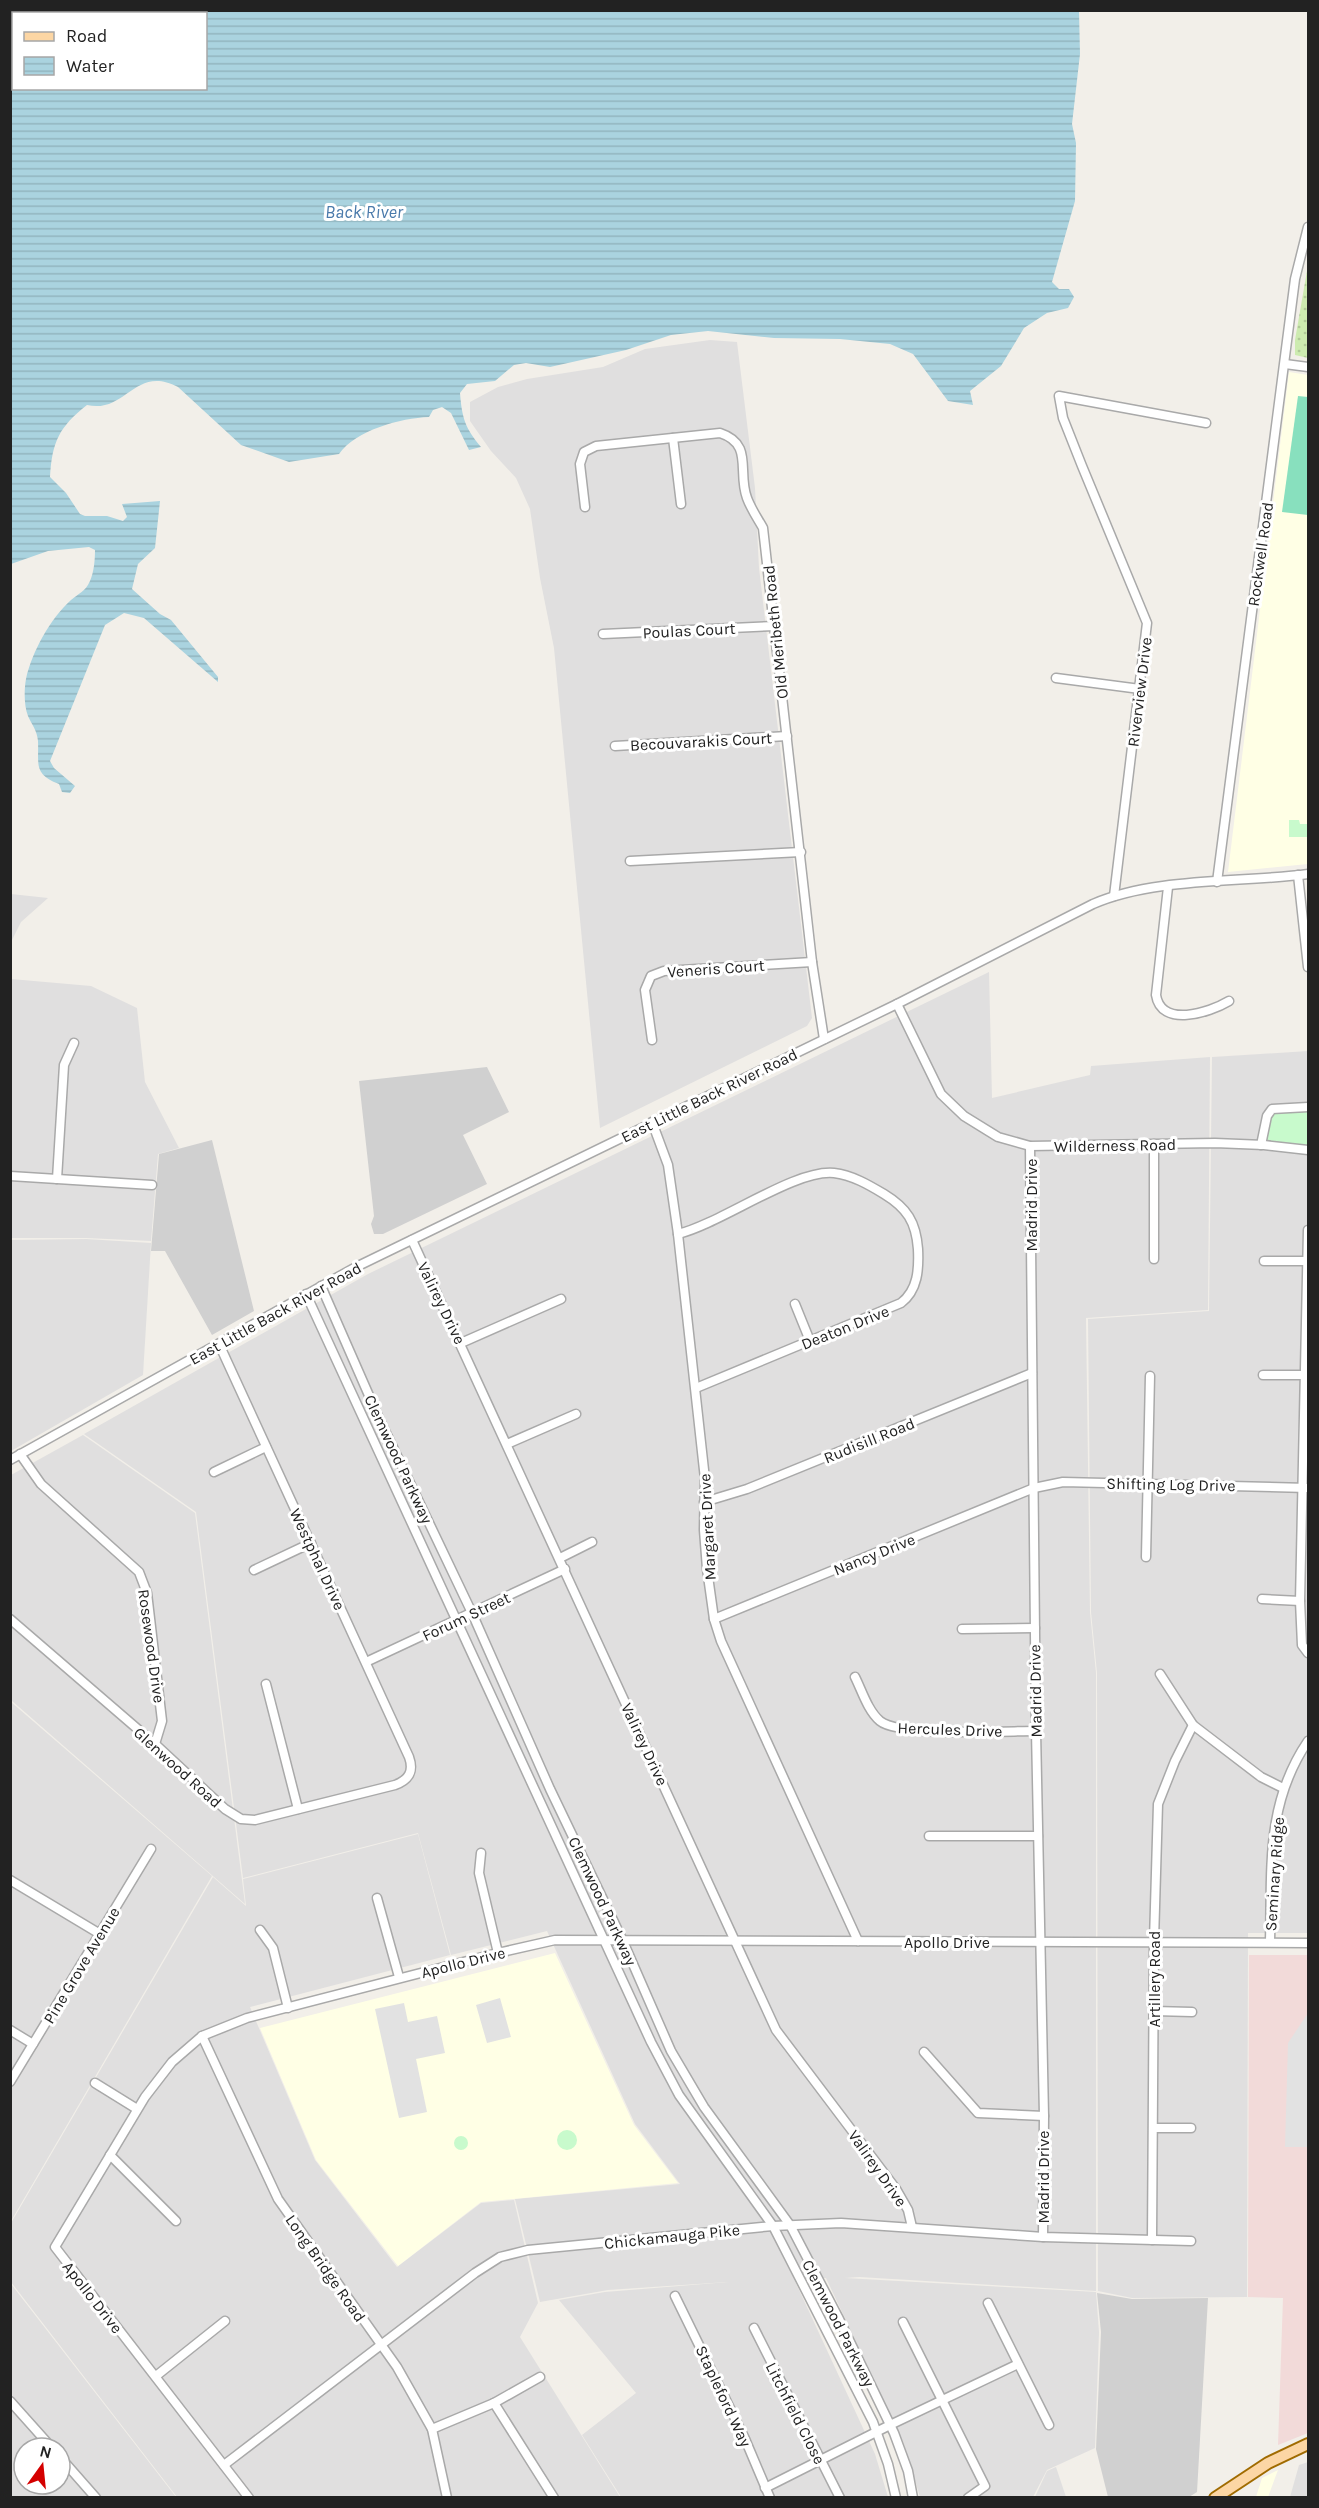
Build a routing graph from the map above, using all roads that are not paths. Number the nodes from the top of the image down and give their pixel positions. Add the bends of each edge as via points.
1 (1308, 227) edge
2 (1285, 364) junction
3 (1308, 367) edge
4 (1206, 423) dead end
5 (673, 438) junction
6 (681, 504) dead end
7 (585, 507) dead end
8 (775, 626) junction
9 (603, 634) dead end
10 (1056, 678) dead end
11 (1140, 689) junction
12 (787, 736) junction
13 (615, 746) dead end
14 (801, 852) junction
15 (630, 861) dead end
16 (1308, 874) edge
17 (1298, 875) junction
18 (1217, 882) junction
19 (1168, 887) junction
20 (1114, 896) junction
21 (812, 962) junction
22 (1308, 967) edge
23 (1229, 1001) dead end
24 (897, 1004) junction
25 (824, 1039) junction
26 (652, 1040) dead end
27 (74, 1043) dead end
28 (1308, 1107) edge
29 (652, 1122) junction
30 (1154, 1144) junction
31 (1262, 1144) junction
32 (1030, 1146) junction
33 (1308, 1150) edge
34 (10, 1176) edge
35 (57, 1179) junction
36 (152, 1185) dead end
37 (1308, 1230) edge
38 (678, 1234) junction
39 (412, 1240) junction
40 (1154, 1259) dead end
41 (1264, 1261) dead end
42 (1308, 1262) edge
43 (321, 1286) junction
44 (306, 1294) junction
45 (561, 1299) dead end
46 (795, 1304) dead end
47 (810, 1341) junction
48 (461, 1343) junction
49 (219, 1344) junction
50 (1032, 1373) junction
51 (1263, 1375) dead end
52 (1306, 1375) edge
53 (1150, 1376) dead end
54 (696, 1388) junction
55 (576, 1414) dead end
56 (507, 1444) junction
57 (266, 1447) junction
58 (20, 1454) junction
59 (10, 1460) edge
60 (214, 1472) dead end
61 (1147, 1483) junction
62 (1034, 1488) junction
63 (1305, 1488) edge
64 (704, 1502) junction
65 (592, 1542) dead end
66 (310, 1543) junction
67 (1146, 1557) dead end
68 (560, 1558) junction
69 (565, 1569) junction
70 (254, 1570) dead end
71 (1262, 1599) dead end
72 (1299, 1601) junction
73 (472, 1613) junction
74 (10, 1619) edge
75 (714, 1619) junction
76 (458, 1620) junction
77 (1035, 1628) junction
78 (962, 1629) dead end
79 (1308, 1653) edge
80 (366, 1662) junction
81 (1160, 1674) dead end
82 (855, 1677) dead end
83 (266, 1684) dead end
84 (1193, 1725) junction
85 (1036, 1731) junction
86 (1308, 1741) edge
87 (155, 1744) junction
88 (410, 1774) joint
89 (1283, 1788) junction
90 (298, 1809) junction
91 (929, 1836) dead end
92 (1038, 1836) junction
93 (151, 1849) dead end
94 (482, 1853) dead end
95 (10, 1880) edge
96 (377, 1898) dead end
97 (260, 1930) dead end
98 (99, 1934) junction
99 (604, 1939) junction
100 (622, 1939) junction
101 (734, 1939) junction
102 (858, 1941) junction
103 (1154, 1941) junction
104 (1270, 1941) junction
105 (1041, 1942) junction
106 (1308, 1943) edge
107 (498, 1953) junction
108 (399, 1977) junction
109 (288, 2008) junction
110 (1154, 2011) junction
111 (1192, 2012) dead end
112 (10, 2030) edge
113 (202, 2036) junction
114 (33, 2044) junction
115 (924, 2052) dead end
116 (10, 2082) edge
117 (94, 2083) dead end
118 (138, 2109) junction
119 (1044, 2116) junction
120 (1154, 2128) junction
121 (1191, 2128) dead end
122 (110, 2155) junction
123 (176, 2221) dead end
124 (790, 2225) junction
125 (773, 2226) junction
126 (912, 2227) junction
127 (1043, 2236) junction
128 (1152, 2240) junction
129 (1191, 2241) dead end
130 (675, 2296) dead end
131 (988, 2303) dead end
132 (225, 2321) dead end
133 (903, 2322) dead end
134 (754, 2328) dead end
135 (381, 2346) junction
136 (1018, 2364) junction
137 (156, 2376) junction
138 (540, 2377) dead end
139 (10, 2401) edge
140 (942, 2401) junction
141 (494, 2403) junction
142 (890, 2425) junction
143 (1049, 2425) dead end
144 (432, 2429) junction
145 (876, 2431) junction
146 (41, 2436) edge
147 (1308, 2444) edge
148 (821, 2460) junction
149 (224, 2465) junction
150 (72, 2471) edge
151 (765, 2488) junction
152 (96, 2498) edge
153 (249, 2498) edge
154 (447, 2498) edge
155 (554, 2498) edge
156 (770, 2498) edge
157 (840, 2498) edge
158 (896, 2498) edge
159 (913, 2498) edge
160 (968, 2498) edge
161 (1215, 2498) edge

1 - 2 street, Rockwell Road via 1295,279
2 - 3 street
2 - 18 street, Rockwell Road
4 - 11 street, Riverview Drive via 1059,396 1063,418 1147,623
5 - 6 street
5 - 7 street, Old Meribeth Road via 596,446 584,452 580,464
5 - 8 street, Old Meribeth Road via 720,433 733,437 740,445 746,498 763,528
8 - 9 street, Poulas Court
8 - 12 street, Old Meribeth Road
10 - 11 street
11 - 20 street, Riverview Drive
12 - 13 street, Becouvarakis Court
12 - 14 street, Old Meribeth Road
14 - 15 street
14 - 21 street, Old Meribeth Road
16 - 17 street, East Little Back River Road
17 - 18 street, East Little Back River Road
17 - 22 street
18 - 19 street, East Little Back River Road
19 - 20 street, East Little Back River Road
19 - 23 street via 1156,995 1159,1007 1174,1014 1208,1012
20 - 24 street, East Little Back River Road
21 - 25 street, Old Meribeth Road
21 - 26 street, Veneris Court via 664,970 651,976 645,990
24 - 25 street, East Little Back River Road
24 - 32 street, Wilderness Road via 940,1094 964,1116 998,1137
25 - 29 street, East Little Back River Road
27 - 35 street via 64,1065
28 - 31 street via 1272,1109
29 - 38 street, Margaret Drive via 668,1165
29 - 39 street, East Little Back River Road
30 - 31 street, Wilderness Road
30 - 32 street, Wilderness Road
30 - 40 street
31 - 33 street, Wilderness Road
32 - 50 street, Madrid Drive
34 - 35 street
35 - 36 street
37 - 42 street
38 - 47 street, Deaton Drive via 818,1173 859,1180 904,1207 915,1225 918,1246 917,1279 910,1294 893,1307
38 - 54 street, Margaret Drive
39 - 43 street, East Little Back River Road
39 - 48 street, Valirey Drive
41 - 42 street
42 - 52 street
43 - 44 street, East Little Back River Road
43 - 73 street, Clemwood Parkway
44 - 49 street, East Little Back River Road
44 - 76 street, Clemwood Parkway
45 - 48 street
46 - 47 street
47 - 54 street, Deaton Drive
48 - 56 street, Valirey Drive
49 - 57 street, Westphal Drive
49 - 58 street, East Little Back River Road
50 - 62 street, Madrid Drive
50 - 64 street, Rudisill Road via 747,1490
51 - 52 street
52 - 63 street
53 - 61 street
54 - 64 street, Margaret Drive
55 - 56 street
56 - 68 street, Valirey Drive
57 - 60 street
57 - 66 street, Westphal Drive
58 - 59 street
58 - 87 street, Rosewood Drive via 42,1484 139,1572 147,1593 162,1721
61 - 62 street, Shifting Log Drive via 1063,1482
61 - 63 street, Shifting Log Drive
61 - 67 street
62 - 75 street, Nancy Drive
62 - 77 street, Madrid Drive
63 - 72 street
64 - 75 street, Margaret Drive via 704,1547
65 - 68 street
66 - 70 street
66 - 80 street, Westphal Drive
68 - 69 street, Valirey Drive
69 - 73 street, Forum Street
69 - 101 street, Valirey Drive
71 - 72 street
72 - 79 street via 1302,1645
73 - 76 street, Forum Street
73 - 100 street, Clemwood Parkway
74 - 87 street, Glenwood Road
75 - 102 street, Margaret Drive
76 - 80 street, Forum Street
76 - 99 street, Clemwood Parkway
77 - 78 street
77 - 85 street, Madrid Drive
80 - 88 street, Westphal Drive via 409,1757
81 - 84 street
82 - 85 street, Hercules Drive via 872,1712 888,1726 916,1730
83 - 90 street
84 - 89 street via 1261,1777
84 - 103 street, Artillery Road via 1158,1804
85 - 92 street, Madrid Drive
86 - 89 street, Seminary Ridge
87 - 90 street, Glenwood Road via 241,1819 255,1820
88 - 90 street, Glenwood Road via 395,1785
89 - 104 street, Seminary Ridge via 1274,1826
91 - 92 street
92 - 105 street, Madrid Drive
93 - 98 street, Pine Grove Avenue
94 - 107 street via 479,1873
95 - 98 street
96 - 108 street
97 - 109 street via 273,1948
98 - 114 street, Pine Grove Avenue
99 - 100 street, Apollo Drive
99 - 107 street, Apollo Drive via 555,1940
99 - 125 street, Clemwood Parkway via 679,2095
100 - 101 street, Apollo Drive
100 - 124 street, Clemwood Parkway via 682,2071
101 - 102 street, Apollo Drive
101 - 126 street, Valirey Drive via 776,2030 896,2189
102 - 105 street, Apollo Drive
103 - 104 street, Apollo Drive
103 - 105 street, Apollo Drive
103 - 110 street, Artillery Road
104 - 106 street, Apollo Drive
105 - 119 street, Madrid Drive
107 - 108 street, Apollo Drive
108 - 109 street, Apollo Drive
109 - 113 street, Apollo Drive via 239,2020
110 - 111 street
110 - 120 street, Artillery Road
112 - 114 street
113 - 118 street, Apollo Drive via 172,2062
113 - 135 street, Long Bridge Road via 278,2199
114 - 116 street, Pine Grove Avenue
115 - 119 street via 978,2113
117 - 118 street
118 - 122 street, Apollo Drive
119 - 127 street, Madrid Drive
120 - 121 street
120 - 128 street, Artillery Road
122 - 123 street
122 - 137 street, Apollo Drive via 55,2247
124 - 125 street, Chickamauga Pike
124 - 126 street, Chickamauga Pike
124 - 142 street, Clemwood Parkway
125 - 135 street, Chickamauga Pike via 528,2250 500,2257
125 - 145 street, Clemwood Parkway
126 - 127 street, Chickamauga Pike
127 - 128 street, Chickamauga Pike
128 - 129 street, Chickamauga Pike
130 - 151 street, Stapleford Way via 746,2439
131 - 136 street
132 - 137 street
133 - 140 street
134 - 148 street, Litchfield Close
135 - 144 street, Long Bridge Road
135 - 149 street, Chickamauga Pike
136 - 140 street
136 - 143 street
137 - 149 street, Apollo Drive
138 - 141 street
139 - 146 street
140 - 142 street
140 - 160 street via 985,2486
141 - 144 street
141 - 155 street
142 - 145 street
142 - 159 street, Clemwood Parkway via 908,2471
144 - 154 street, Long Bridge Road
145 - 148 street
145 - 158 street, Clemwood Parkway
147 - 161 main road via 1268,2463
148 - 151 street
148 - 157 street, Litchfield Close
149 - 153 street, Apollo Drive
150 - 152 street
151 - 156 street, Stapleford Way

